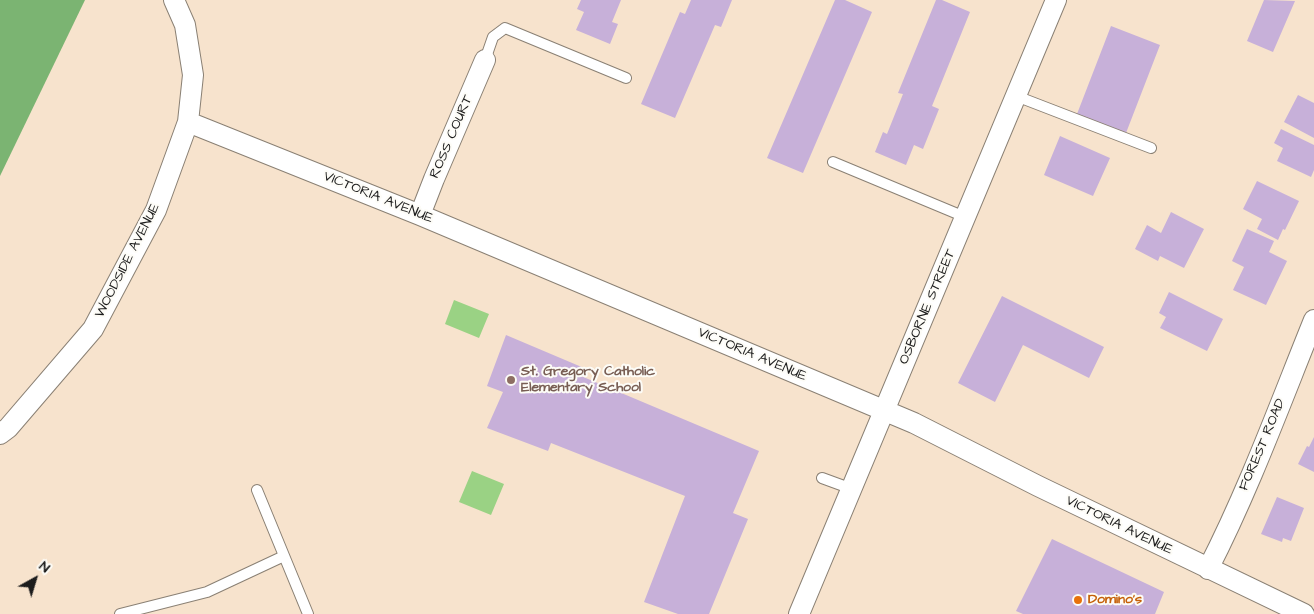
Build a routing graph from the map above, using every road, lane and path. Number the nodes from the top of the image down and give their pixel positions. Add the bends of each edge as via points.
1 (174, 0) edge
2 (1056, 0) edge
3 (485, 60) joint
4 (626, 78) dead end
5 (1016, 96) junction
6 (188, 122) junction
7 (1151, 148) dead end
8 (833, 162) dead end
9 (420, 215) junction
10 (965, 217) junction
11 (1314, 320) edge
12 (884, 410) junction
13 (0, 434) edge
14 (822, 478) dead end
15 (852, 489) junction
16 (257, 490) dead end
17 (284, 556) junction
18 (1208, 569) junction
19 (120, 614) edge
20 (308, 614) edge
21 (799, 614) edge
22 (1304, 614) edge

1 - 6 street, WOODSIDE AVENUE via 184,25 193,76
2 - 5 street, OSBORNE STREET
3 - 4 lane via 493,37 505,28
3 - 9 street, ROSS COURT
5 - 7 lane
5 - 10 street, OSBORNE STREET
6 - 9 street, VICTORIA AVENUE
6 - 13 street, WOODSIDE AVENUE via 156,210 93,329
8 - 10 lane
9 - 12 street, VICTORIA AVENUE
10 - 12 street, OSBORNE STREET
11 - 18 street, FOREST ROAD via 1266,440
12 - 15 street, OSBORNE STREET
12 - 18 street, VICTORIA AVENUE
14 - 15 lane
15 - 21 street, OSBORNE STREET
16 - 17 lane
17 - 19 lane via 207,592
17 - 20 lane
18 - 22 street, VICTORIA AVENUE

